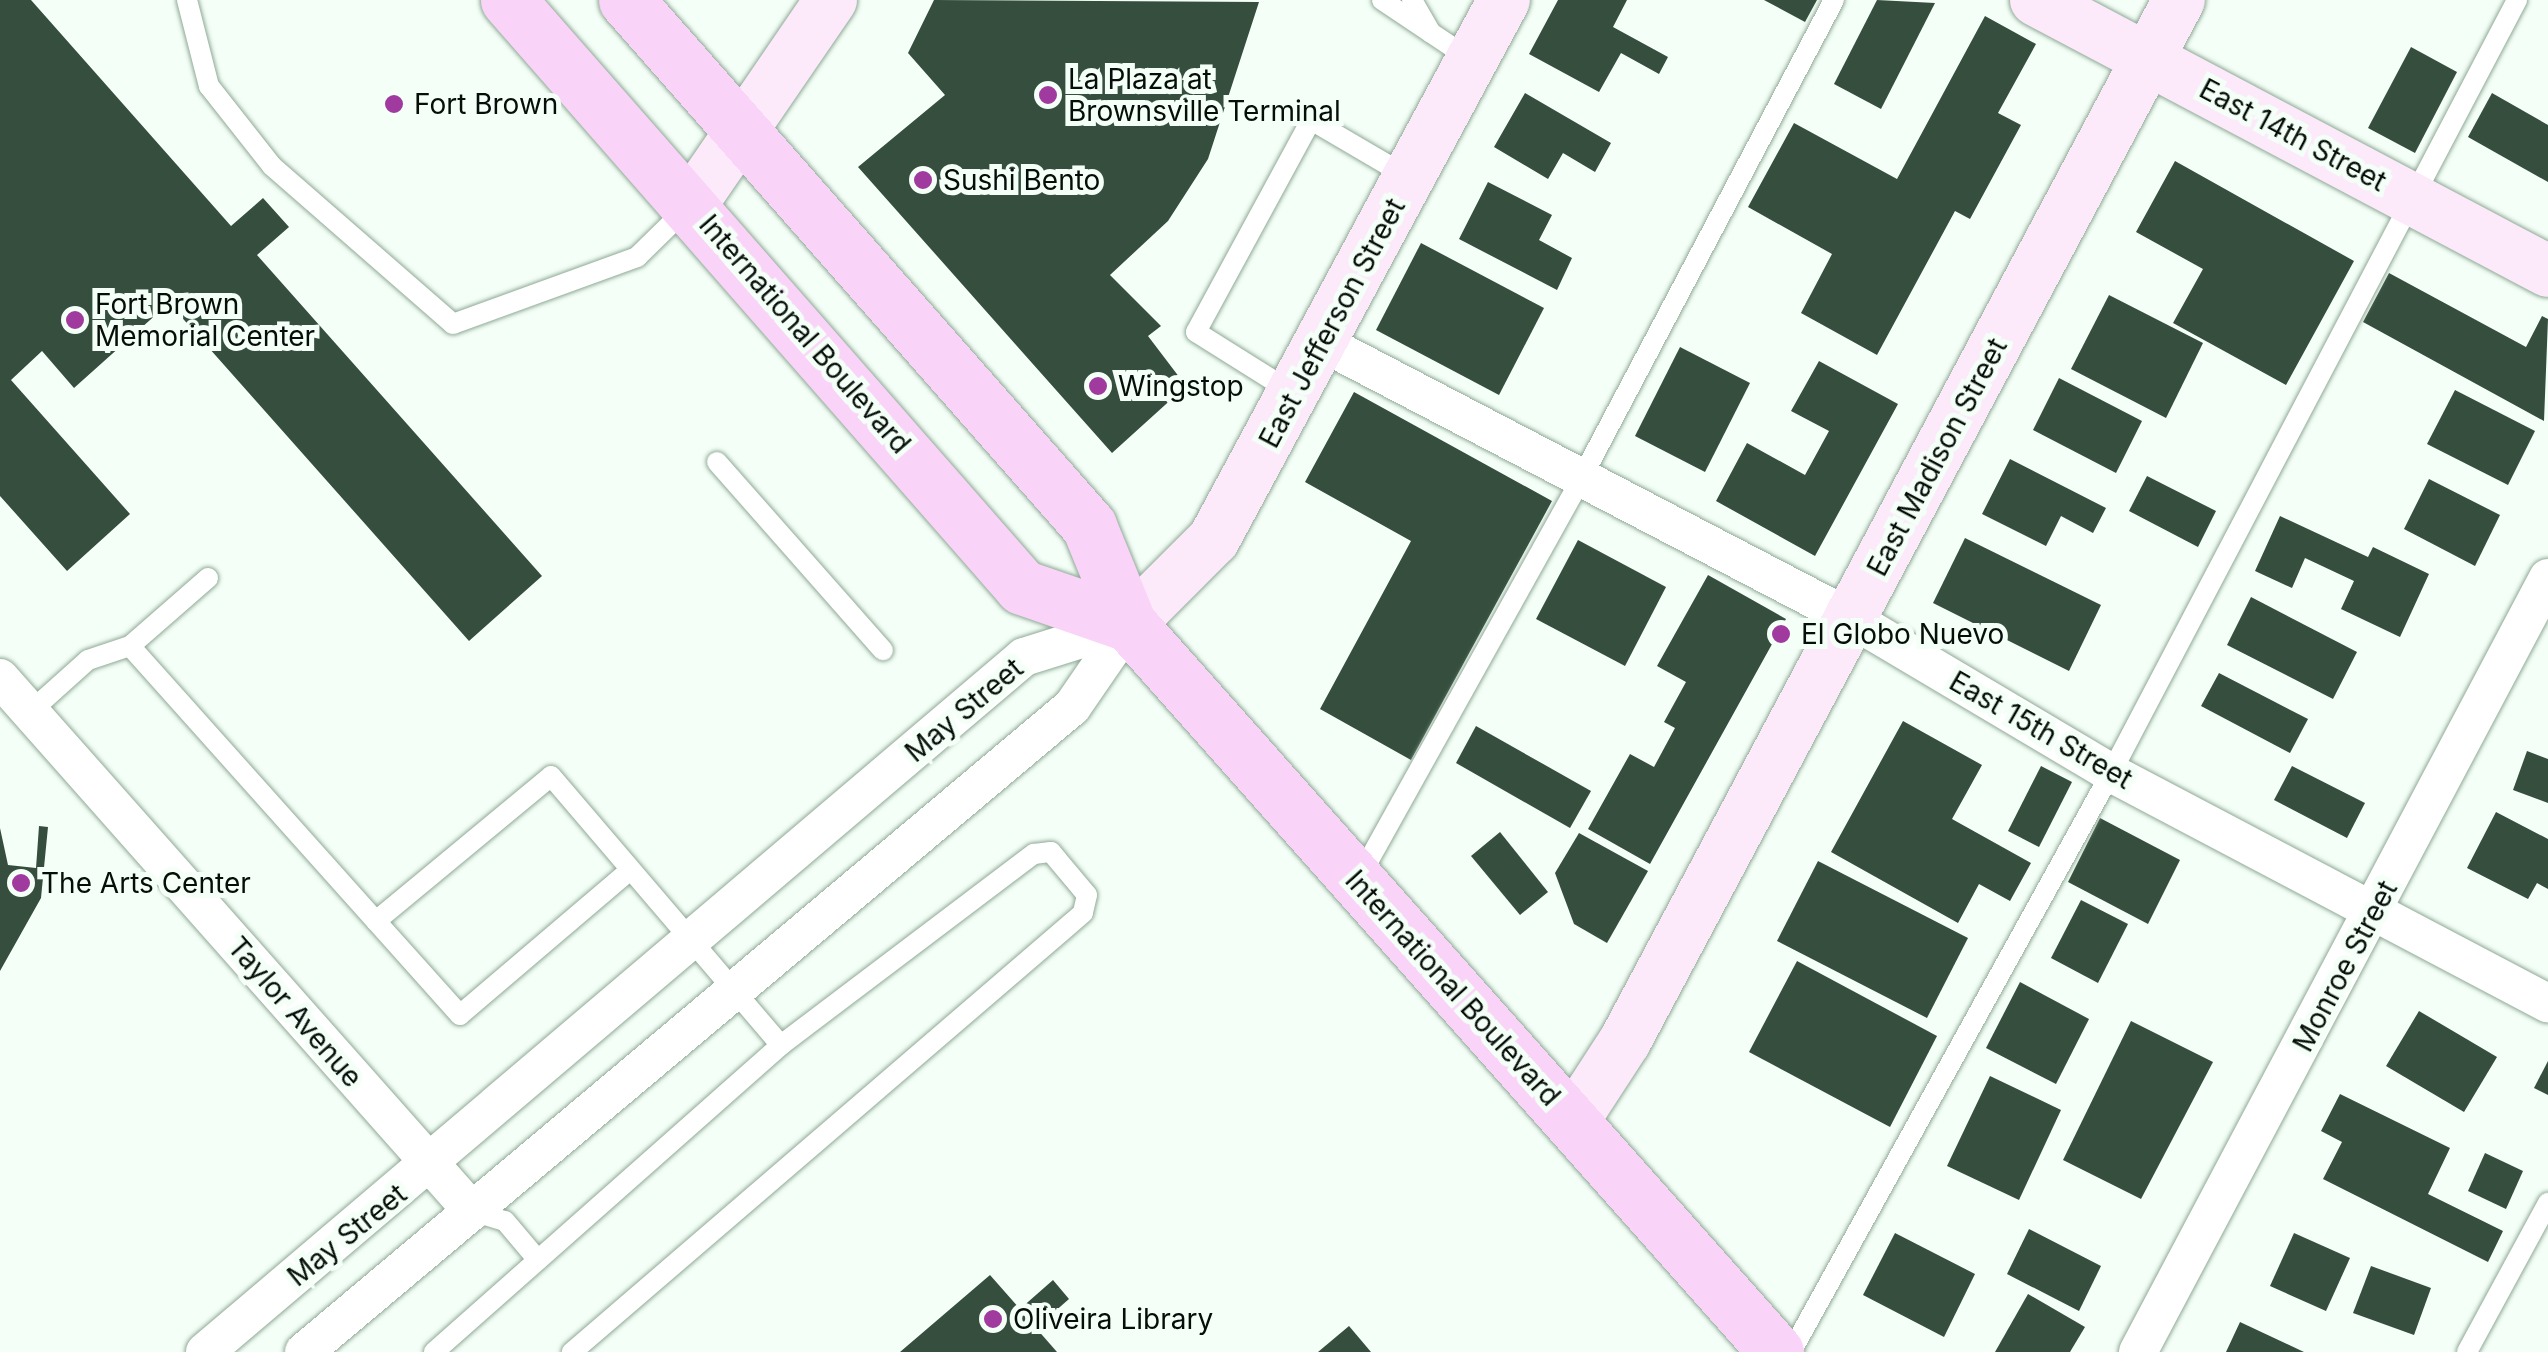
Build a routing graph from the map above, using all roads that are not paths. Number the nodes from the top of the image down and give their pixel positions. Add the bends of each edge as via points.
1 (187, 0) edge
2 (508, 0) edge
3 (626, 0) edge
4 (832, 0) edge
5 (1382, 0) edge
6 (1412, 0) edge
7 (1504, 0) edge
8 (1834, 0) edge
9 (2036, 0) edge
10 (2179, 0) edge
11 (2517, 0) edge
12 (1454, 51) junction
13 (2148, 58) junction
14 (742, 128) junction
15 (1410, 178) junction
16 (2413, 198) junction
17 (692, 203) junction
18 (2548, 271) edge
19 (1323, 343) junction
20 (1295, 393) junction
21 (717, 462) dead end
22 (1580, 481) junction
23 (208, 578) dead end
24 (2548, 578) edge
25 (1852, 619) junction
26 (1129, 624) junction
27 (130, 646) junction
28 (883, 650) dead end
29 (0, 678) edge
30 (30, 712) junction
31 (2110, 772) junction
32 (629, 871) junction
33 (1357, 881) junction
34 (2374, 912) junction
35 (376, 922) junction
36 (689, 942) junction
37 (732, 990) junction
38 (2548, 1003) edge
39 (781, 1044) junction
40 (1574, 1121) junction
41 (431, 1167) junction
42 (2548, 1204) edge
43 (472, 1211) junction
44 (538, 1260) junction
45 (205, 1352) edge
46 (304, 1352) edge
47 (434, 1352) edge
48 (572, 1352) edge
49 (1776, 1352) edge
50 (1790, 1352) edge
51 (2138, 1352) edge
52 (2467, 1352) edge

1 - 17 lane via 210,86 272,166 453,324 637,257
2 - 17 main road, International Boulevard
3 - 14 main road, International Boulevard
4 - 14 street
5 - 12 lane
6 - 12 lane
7 - 12 street, East Jefferson Street
8 - 22 lane
9 - 13 street, East 14th Street
10 - 13 street, East Madison Street
11 - 16 lane
12 - 15 street, East Jefferson Street
13 - 16 street, East 14th Street
13 - 25 street, East Madison Street
14 - 17 street
14 - 26 main road, International Boulevard via 1089,526
15 - 19 street, East Jefferson Street
15 - 20 lane via 1312,120 1204,316 1196,332
16 - 18 street, East 14th Street
16 - 31 lane
17 - 26 main road, International Boulevard via 1022,587
19 - 20 street, East Jefferson Street
19 - 22 street, East 15th Street
20 - 26 street, East Jefferson Street via 1214,539
21 - 28 lane
22 - 25 street, East 15th Street
22 - 33 lane
23 - 27 lane
24 - 34 street, Monroe Street
25 - 31 street, East 15th Street
25 - 40 street, East Madison Street via 1625,1041
26 - 33 main road, International Boulevard
26 - 36 street, May Street via 1024,657
26 - 37 street via 1072,707
27 - 30 lane via 88,660
27 - 35 lane
29 - 30 street, Taylor Avenue
30 - 41 street, Taylor Avenue
31 - 34 street, East 15th Street
31 - 50 lane
32 - 35 lane via 460,1015
32 - 35 lane via 551,776
32 - 36 lane
33 - 40 main road, International Boulevard
34 - 38 street, East 15th Street
34 - 51 street, Monroe Street
36 - 37 lane
36 - 41 street, May Street
37 - 39 lane
37 - 43 street
39 - 44 lane
39 - 48 lane via 1034,854 1052,852 1087,895 1083,913
40 - 49 main road, International Boulevard
41 - 43 street, Taylor Avenue
41 - 45 street, May Street
42 - 52 lane
43 - 44 lane via 505,1222
43 - 46 street
44 - 47 lane

